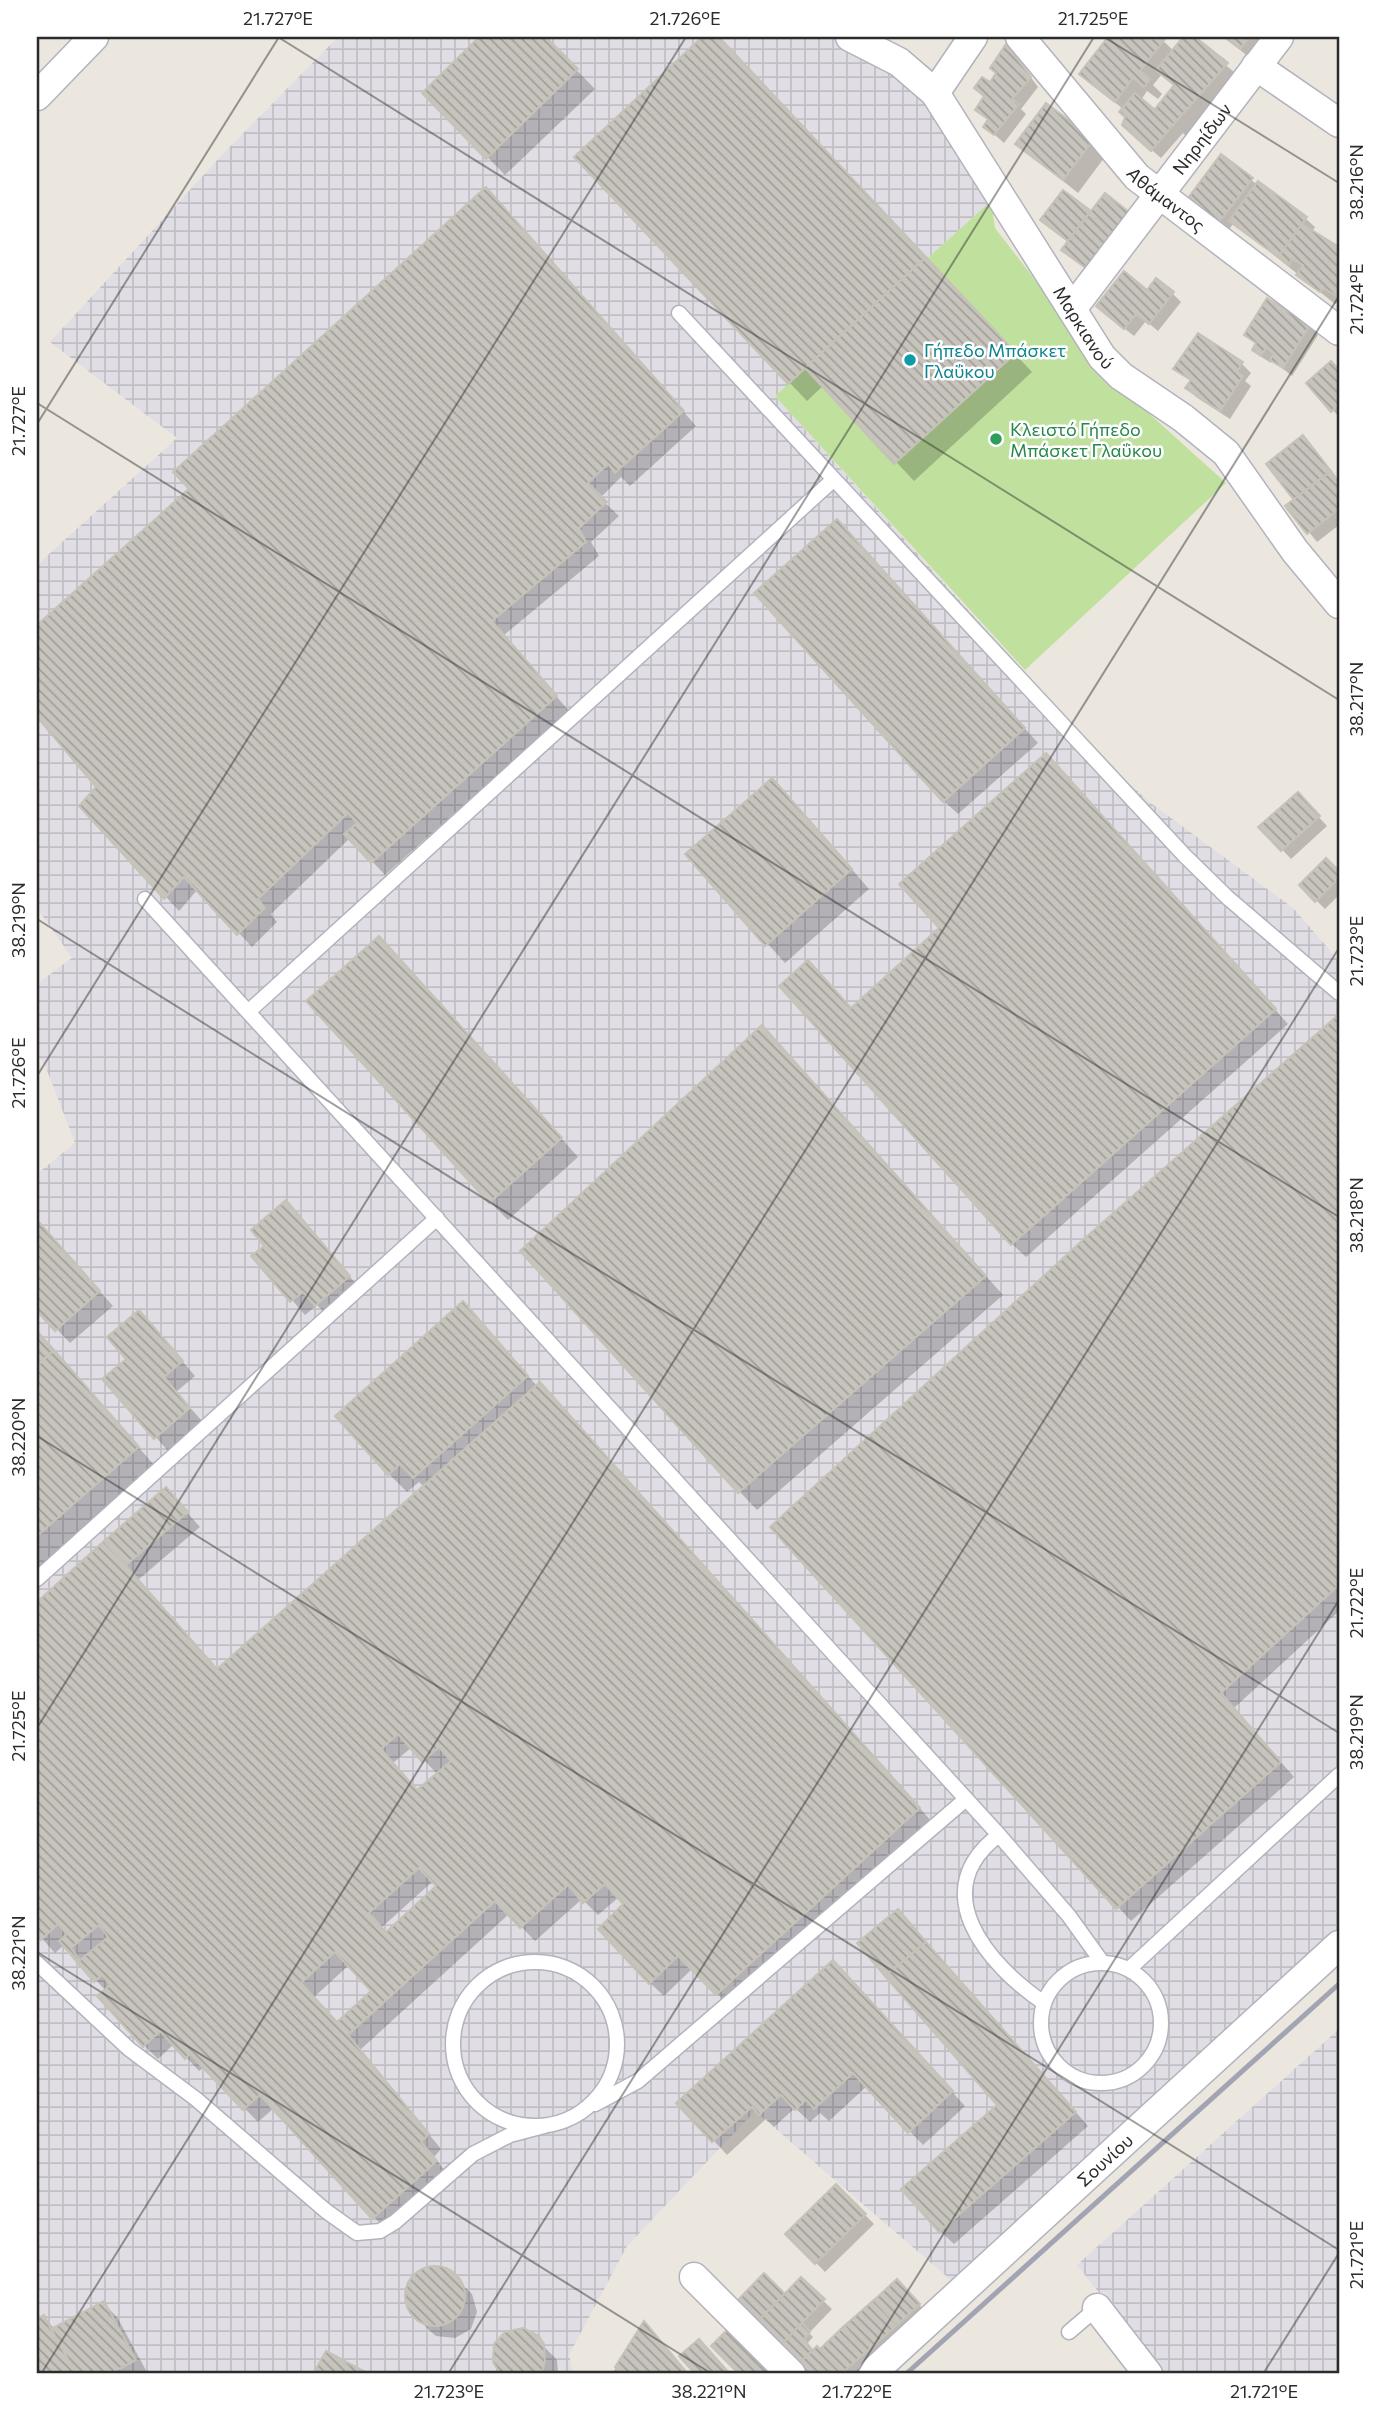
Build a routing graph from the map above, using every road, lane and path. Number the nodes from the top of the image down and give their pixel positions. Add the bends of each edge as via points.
1 (94, 37) edge
2 (850, 37) edge
3 (973, 37) edge
4 (1020, 37) edge
5 (1279, 37) edge
6 (1256, 66) junction
7 (935, 93) junction
8 (37, 96) edge
9 (1339, 123) edge
10 (1158, 195) junction
11 (1072, 309) junction
12 (679, 313) dead end
13 (1339, 331) edge
14 (833, 480) junction
15 (1339, 604) edge
16 (145, 899) dead end
17 (1339, 993) edge
18 (249, 1011) junction
19 (437, 1218) junction
20 (37, 1579) edge
21 (1339, 1775) edge
22 (966, 1799) junction
23 (999, 1835) junction
24 (1339, 1945) edge
25 (1102, 1962) junction
26 (37, 1963) edge
27 (1129, 1969) junction
28 (1044, 2003) junction
29 (589, 2107) junction
30 (544, 2126) junction
31 (694, 2277) dead end
32 (1097, 2308) joint
33 (1069, 2332) dead end
34 (790, 2374) edge
35 (871, 2374) edge
36 (1148, 2374) edge

1 - 8 street
2 - 7 street, Μαρκιανού via 899,62
3 - 7 street
4 - 10 street, Αθάμαντος via 1088,122
5 - 6 street, Νηρηίδων
6 - 9 street
6 - 10 street, Νηρηίδων
7 - 11 street, Μαρκιανού
10 - 11 street, Νηρηίδων
10 - 13 street, Αθάμαντος
11 - 15 street, Μαρκιανού via 1102,357 1121,376 1226,453
12 - 14 lane
14 - 17 lane via 1185,856
14 - 18 lane
16 - 18 lane
18 - 19 lane
19 - 20 lane
19 - 22 lane
21 - 27 lane
22 - 23 lane
22 - 29 lane via 638,2081
23 - 25 lane
23 - 28 lane via 981,1850 970,1868 966,1911 989,1954
24 - 35 street, Σουνίου
25 - 27 lane
25 - 28 lane via 1066,1973
26 - 30 lane via 129,2049 357,2233 380,2231 395,2222 492,2142
27 - 28 lane via 1157,1998 1162,2025 1160,2039 1146,2063 1124,2079 1083,2080 1059,2067 1041,2030
29 - 30 lane via 575,2117
29 - 30 lane via 607,2086 617,2059 617,2031 608,2004 590,1982 566,1967 538,1961 510,1965 485,1978 470,1993 453,2032 453,2053 458,2074 484,2109 523,2126
31 - 34 street
32 - 33 lane
32 - 36 street

